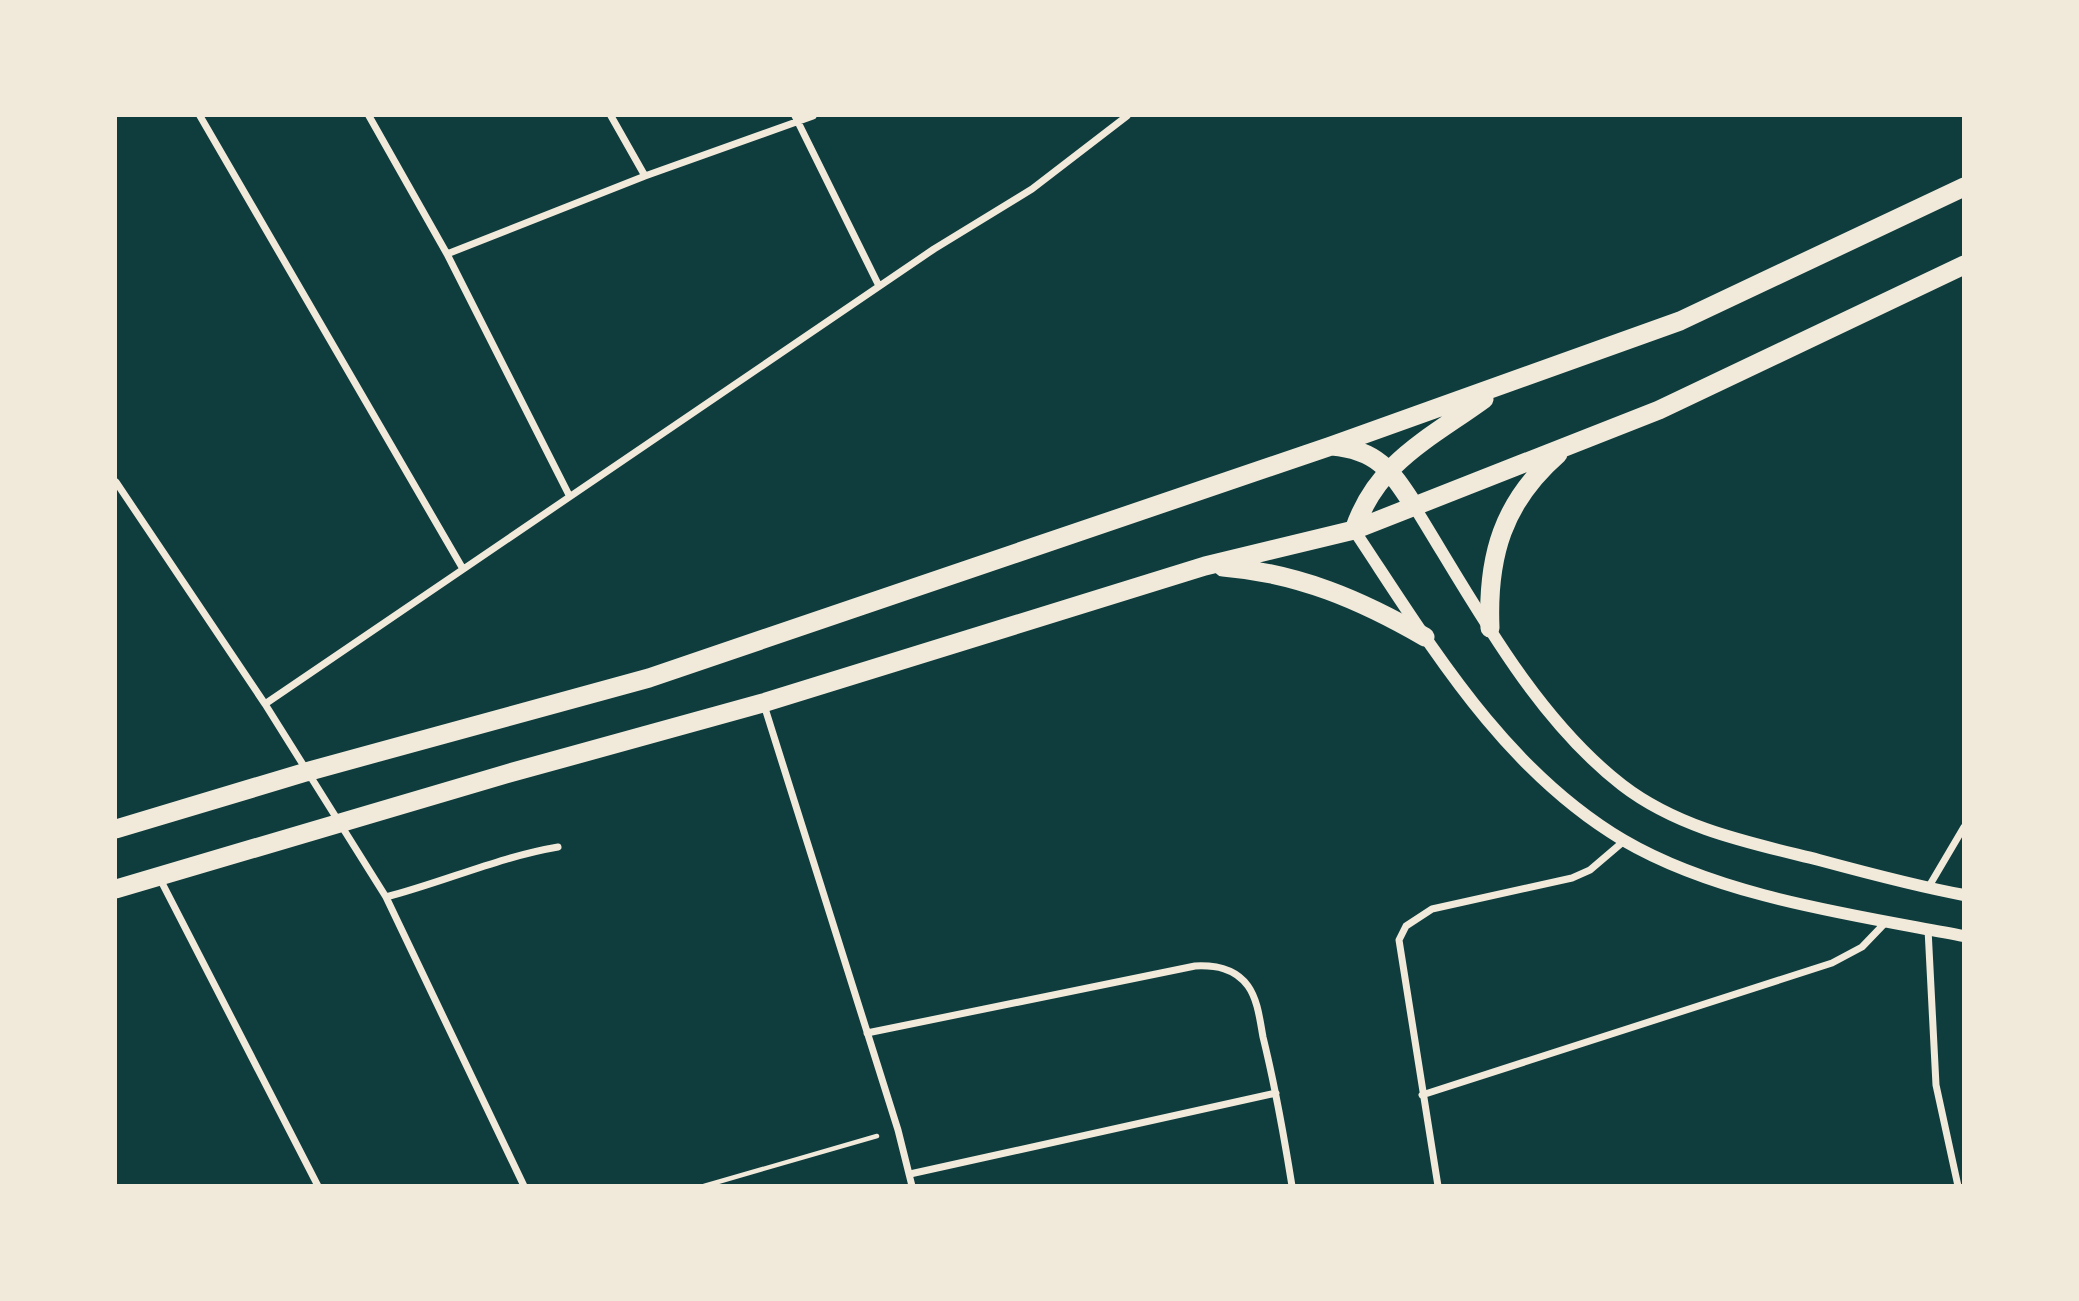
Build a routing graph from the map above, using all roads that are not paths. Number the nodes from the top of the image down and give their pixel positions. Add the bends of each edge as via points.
1 (200, 116) edge
2 (369, 116) edge
3 (611, 116) edge
4 (813, 116) edge
5 (1127, 116) edge
6 (797, 118) edge
7 (645, 176) junction
8 (1964, 187) edge
9 (447, 254) junction
10 (1964, 265) edge
11 (879, 286) junction
12 (1502, 386) junction
13 (1331, 446) junction
14 (1567, 446) junction
15 (1389, 468) junction
16 (116, 482) edge
17 (569, 495) junction
18 (1414, 506) junction
19 (1354, 530) junction
20 (1205, 566) junction
21 (463, 569) junction
22 (1490, 628) junction
23 (1425, 637) junction
24 (763, 703) junction
25 (265, 704) junction
26 (306, 772) junction
27 (338, 823) junction
28 (1964, 827) edge
29 (116, 829) edge
30 (1624, 841) junction
31 (558, 847) dead end
32 (158, 876) junction
33 (1928, 888) junction
34 (116, 889) edge
35 (1964, 895) edge
36 (386, 897) junction
37 (1886, 922) junction
38 (1928, 929) junction
39 (1964, 936) edge
40 (867, 1032) junction
41 (1276, 1093) junction
42 (1422, 1095) junction
43 (910, 1174) junction
44 (318, 1185) edge
45 (524, 1185) edge
46 (912, 1185) edge
47 (1292, 1185) edge
48 (1438, 1185) edge
49 (1958, 1185) edge

1 - 21 street
2 - 9 street
3 - 7 street
4 - 6 street
5 - 11 street via 1032,189
6 - 7 street
6 - 11 street
7 - 9 street
8 - 12 highway via 1680,321
9 - 17 street
10 - 14 highway via 1659,410
11 - 17 street
12 - 13 highway
12 - 15 highway
13 - 15 highway via 1362,452
13 - 26 highway via 649,678
14 - 18 highway
14 - 22 highway via 1541,469 1503,527 1493,559
15 - 18 highway
15 - 19 highway via 1367,497
16 - 25 street
17 - 21 street
18 - 19 highway
18 - 22 street
19 - 20 highway
19 - 23 street
20 - 23 highway via 1282,575 1320,585
20 - 24 highway
21 - 25 street
22 - 33 street via 1587,756 1624,787 1665,812 1709,831
23 - 30 street via 1458,684 1533,769 1576,808
24 - 27 highway
24 - 40 street
25 - 26 street
26 - 27 street
26 - 29 highway
27 - 32 highway
27 - 36 street
28 - 33 street
30 - 37 street via 1778,899
30 - 42 street via 1590,870 1572,878 1432,909 1406,926 1399,940
31 - 36 street via 528,852
32 - 34 highway
32 - 44 street
33 - 35 street
36 - 45 street
37 - 38 street
37 - 42 street via 1862,947 1832,963
38 - 39 street
38 - 49 street via 1936,1085
40 - 41 street via 1215,965 1240,979 1256,1003
40 - 43 street
41 - 43 street
41 - 47 street
42 - 48 street
43 - 46 street

